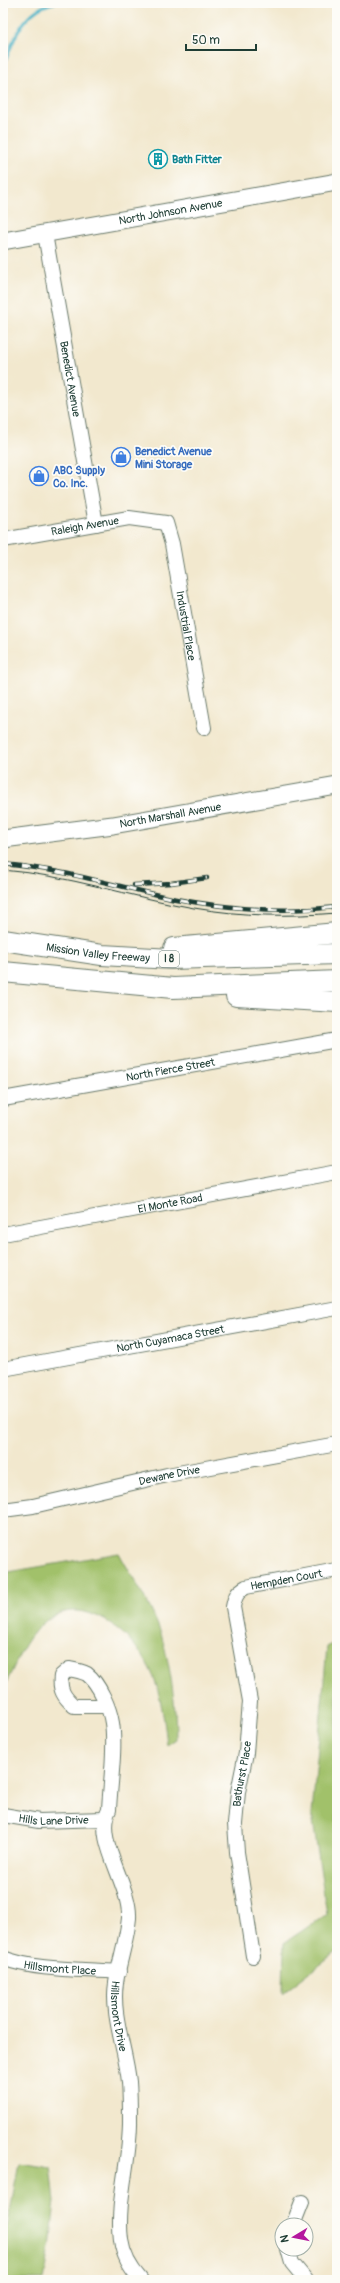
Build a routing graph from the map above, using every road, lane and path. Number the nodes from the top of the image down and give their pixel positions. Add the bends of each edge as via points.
1 (337, 182) edge
2 (45, 234) junction
3 (3, 241) edge
4 (166, 523) joint
5 (96, 524) junction
6 (3, 540) edge
7 (204, 728) dead end
8 (337, 786) edge
9 (3, 839) edge
10 (337, 933) edge
11 (3, 940) edge
12 (337, 954) edge
13 (102, 955) junction
14 (3, 972) edge
15 (337, 982) edge
16 (173, 988) junction
17 (337, 1002) edge
18 (337, 1040) edge
19 (3, 1099) edge
20 (337, 1172) edge
21 (3, 1234) edge
22 (337, 1308) edge
23 (3, 1369) edge
24 (337, 1444) edge
25 (3, 1510) edge
26 (337, 1570) edge
27 (237, 1592) joint
28 (106, 1706) dead end
29 (3, 1815) edge
30 (104, 1819) junction
31 (253, 1956) dead end
32 (3, 1958) edge
33 (119, 1972) junction
34 (302, 2202) dead end
35 (296, 2217) edge
36 (291, 2257) edge
37 (140, 2280) edge
38 (306, 2280) edge

1 - 2 main road, North Johnson Avenue
2 - 3 main road, North Johnson Avenue
2 - 5 street, Benedict Avenue
4 - 5 street, Raleigh Avenue via 129,518
4 - 7 street, Industrial Place via 172,544
5 - 6 street, Raleigh Avenue
8 - 9 main road, North Marshall Avenue via 121,824
10 - 13 highway
11 - 13 highway, Mission Valley Freeway / I 8
12 - 13 highway, Mission Valley Freeway / I 8 via 213,959
14 - 16 highway
15 - 16 highway
16 - 17 highway via 248,998
18 - 19 street, North Pierce Street
20 - 21 street, El Monte Road
22 - 23 street, North Cuyamaca Street
24 - 25 street, Dewane Drive via 167,1475 33,1506
26 - 27 street, Hempden Court via 246,1587
27 - 31 street, Bathurst Place via 233,1607 250,1701 246,1753 235,1824
28 - 30 street, Hillsmont Drive via 112,1722 113,1735 109,1810
29 - 30 street, Hills Lane Drive via 39,1821
30 - 33 street, Hillsmont Drive via 105,1833 129,1916
32 - 33 street, Hillsmont Place via 12,1962 40,1966
33 - 37 street, Hillsmont Drive via 116,1984 116,2009 129,2083 130,2121 120,2233 126,2257
34 - 35 street
36 - 38 street via 296,2269

